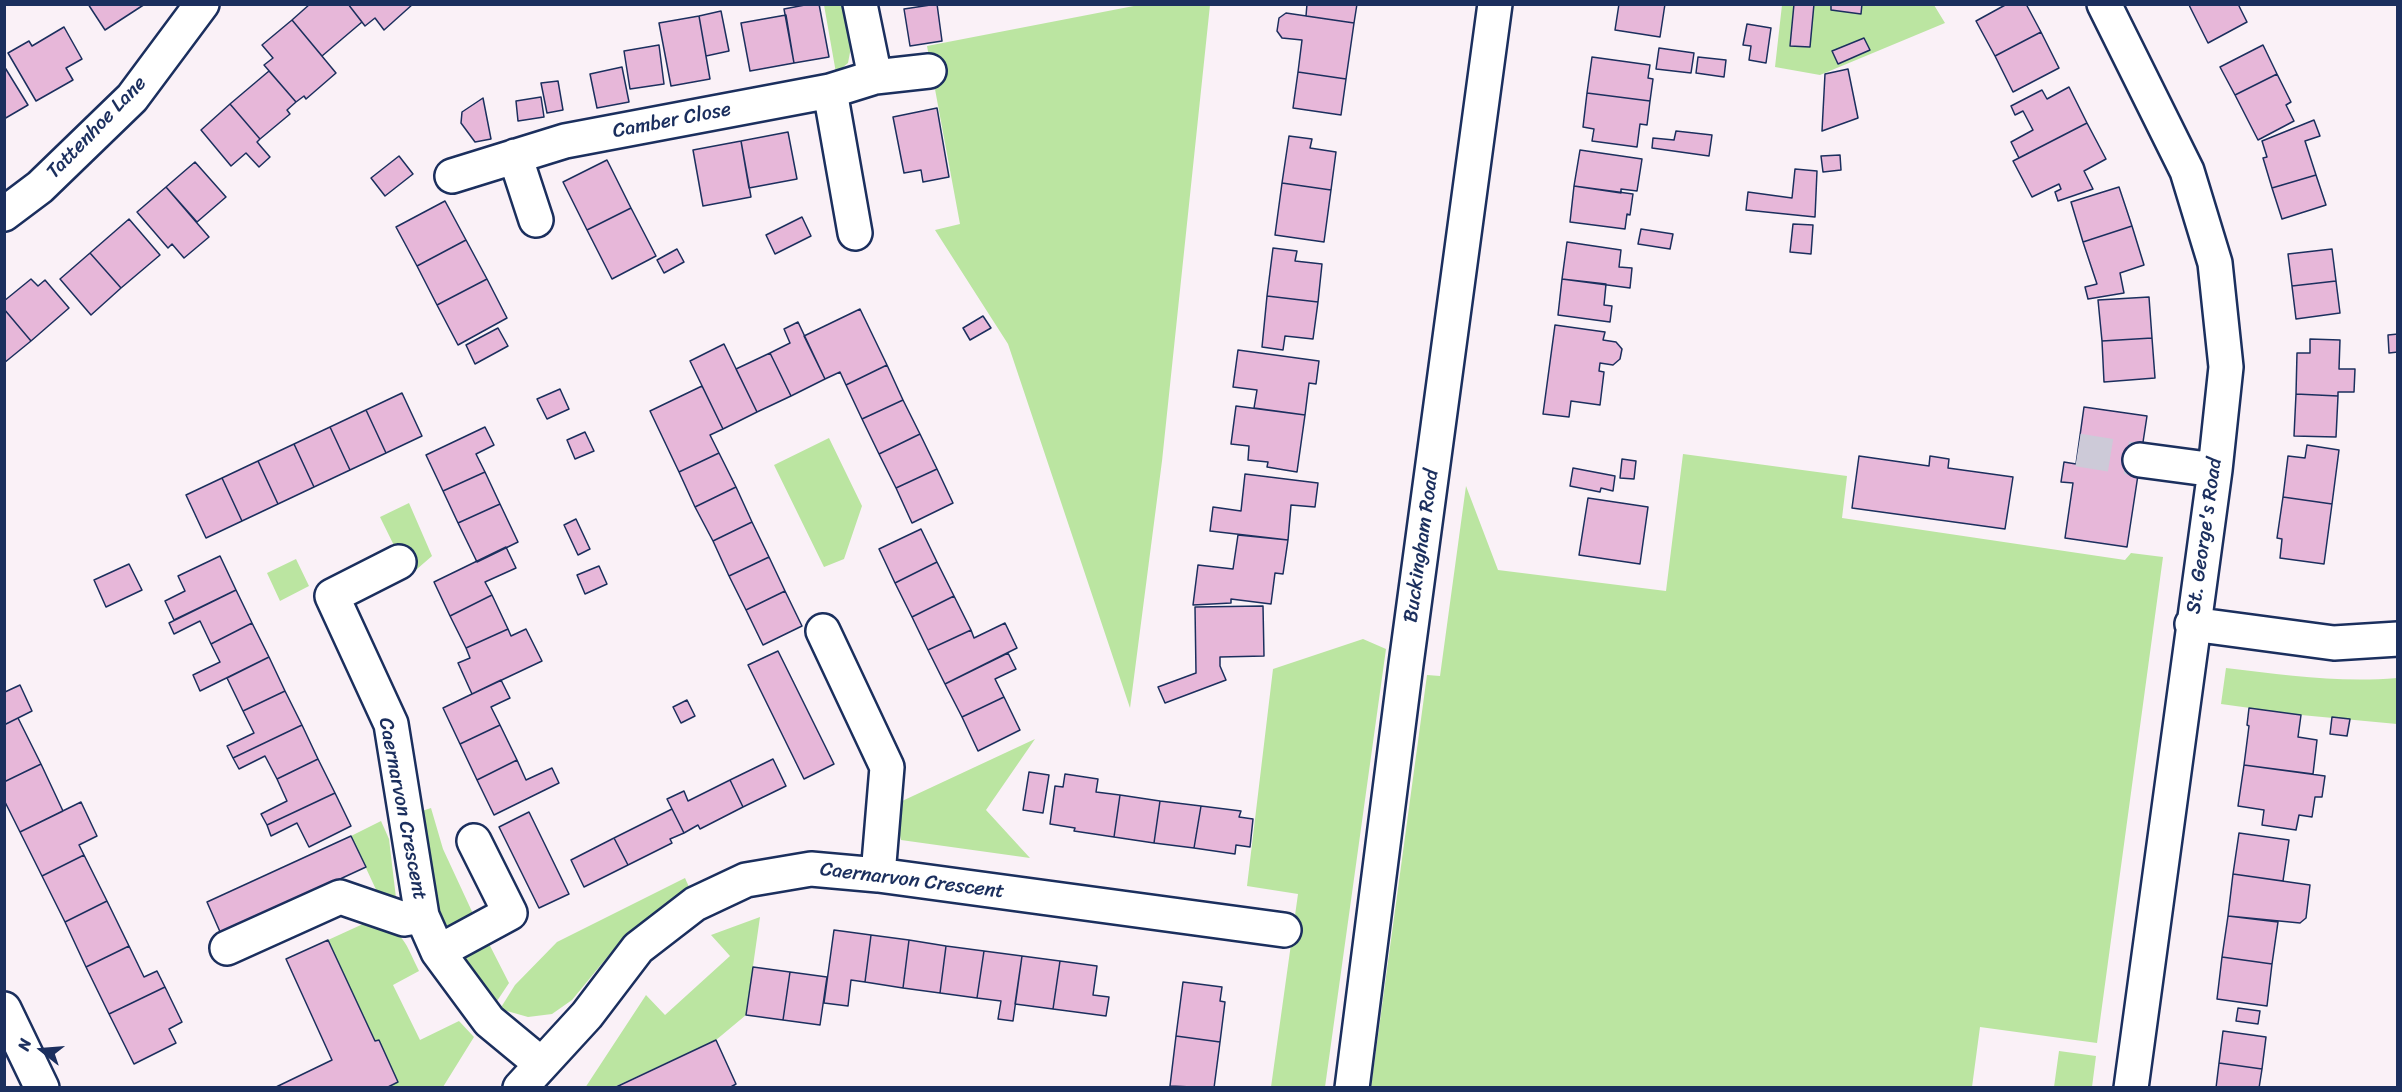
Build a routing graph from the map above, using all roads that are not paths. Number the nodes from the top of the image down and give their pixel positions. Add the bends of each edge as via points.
1 (202, 4) edge
2 (860, 4) edge
3 (1496, 4) edge
4 (2104, 4) edge
5 (929, 71) dead end
6 (874, 78) junction
7 (830, 91) junction
8 (515, 156) junction
9 (452, 176) dead end
10 (4, 214) edge
11 (536, 220) dead end
12 (855, 233) dead end
13 (2140, 460) tunnel mouth
14 (2215, 470) junction
15 (399, 562) dead end
16 (2192, 624) junction
17 (823, 631) dead end
18 (2397, 639) edge
19 (474, 841) dead end
20 (878, 875) junction
21 (422, 916) junction
22 (1284, 930) dead end
23 (227, 948) dead end
24 (438, 952) junction
25 (4, 1009) edge
26 (530, 1076) edge
27 (42, 1088) edge
28 (1352, 1088) edge
29 (2131, 1088) edge

1 - 10 street, Tattenhoe Lane via 132,98 40,187
2 - 6 street
3 - 28 street, Buckingham Road
4 - 14 street, St. George's Road via 2187,171 2215,263 2226,367
5 - 6 street, Camber Close
6 - 7 street, Camber Close
7 - 8 street, Camber Close via 565,141
7 - 12 street
8 - 9 street, Camber Close
8 - 11 street
13 - 14 street
14 - 16 street, St. George's Road
15 - 21 street, Caernarvon Crescent via 332,596 391,724
16 - 18 street via 2334,643
16 - 29 street, St. George's Road
17 - 20 street via 887,767
19 - 24 street via 510,913
20 - 22 street, Caernarvon Crescent
20 - 26 street, Caernarvon Crescent via 811,869 746,880 695,904 638,948 587,1015
21 - 23 street via 404,919 340,897
21 - 24 street, Caernarvon Crescent
24 - 26 street, Caernarvon Crescent
25 - 27 street

